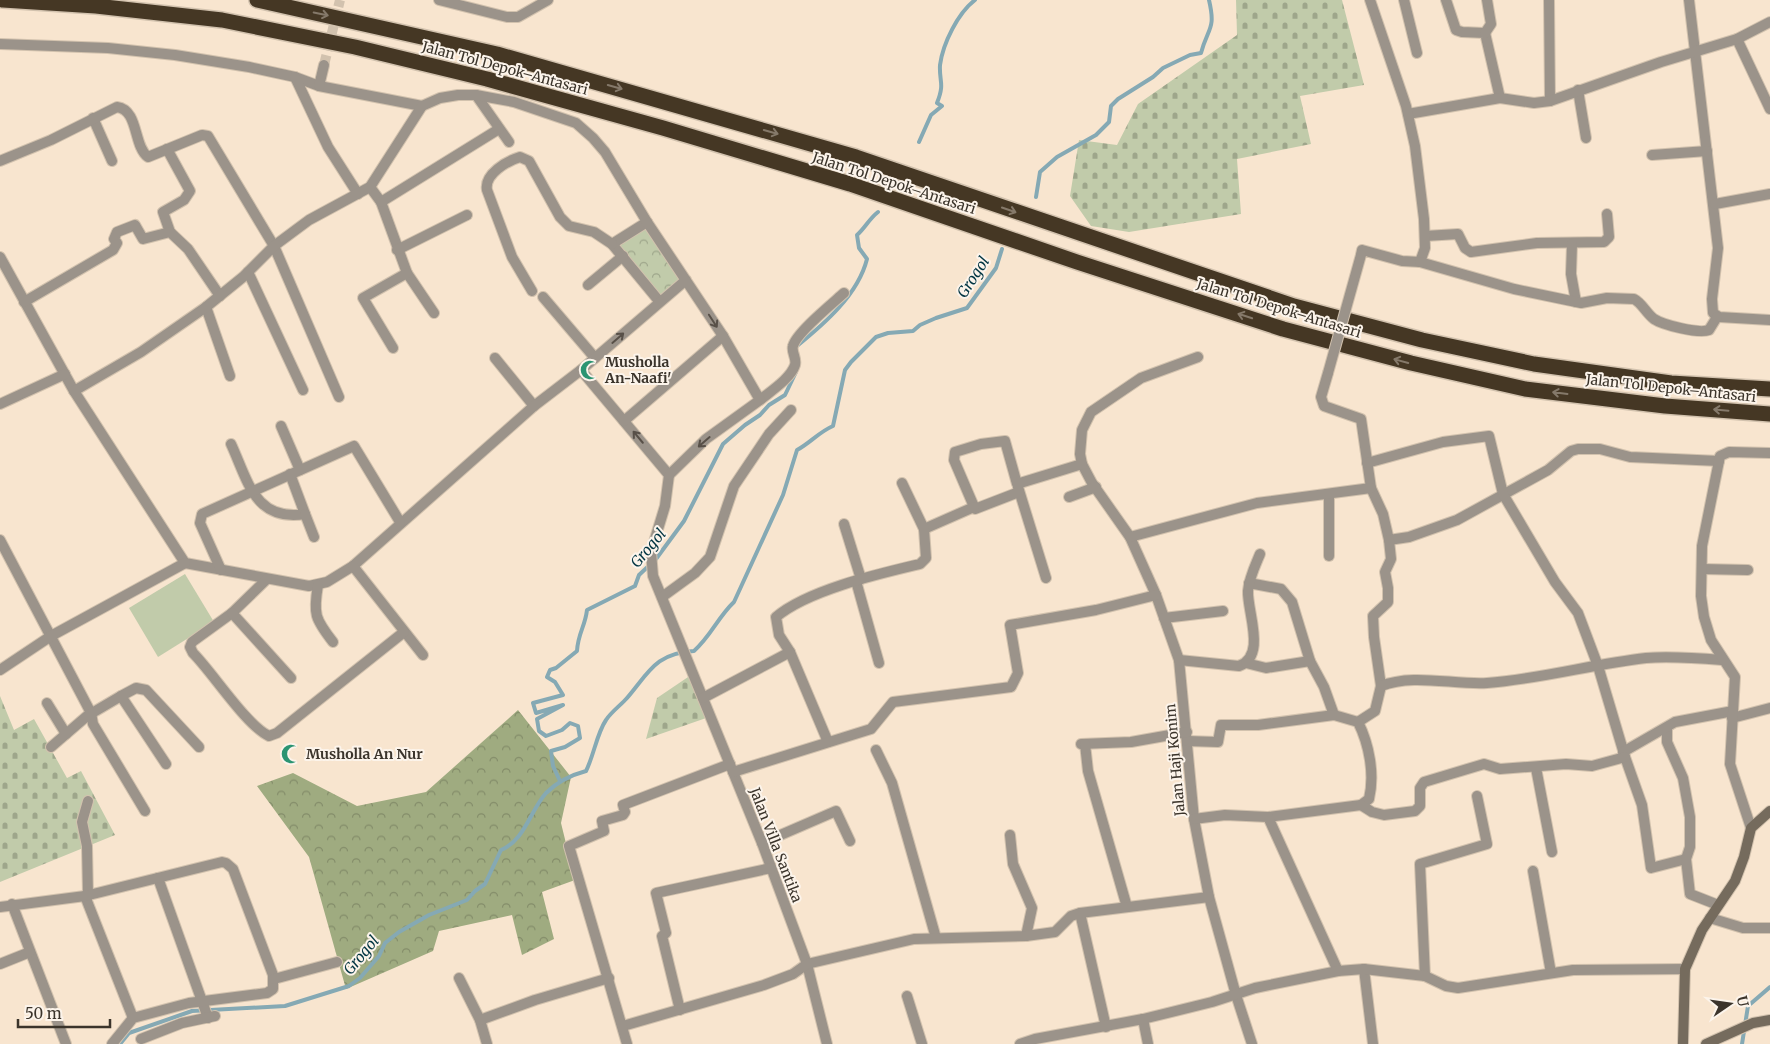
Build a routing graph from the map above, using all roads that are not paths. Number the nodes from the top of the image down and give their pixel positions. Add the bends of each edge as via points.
1 (3, 0) edge
2 (257, 0) edge
3 (439, 0) edge
4 (548, 0) edge
5 (1370, 0) edge
6 (1404, 0) edge
7 (1446, 0) edge
8 (1487, 0) edge
9 (1549, 0) edge
10 (1690, 0) edge
11 (1770, 22) edge
12 (1485, 33) junction
13 (1737, 39) junction
14 (0, 44) edge
15 (1694, 51) junction
16 (1417, 53) dead end
17 (324, 65) tunnel mouth
18 (295, 77) junction
19 (319, 86) junction
20 (1578, 90) junction
21 (476, 95) junction
22 (1500, 98) junction
23 (1550, 101) junction
24 (422, 106) junction
25 (1770, 109) edge
26 (1408, 114) junction
27 (93, 118) junction
28 (499, 129) junction
29 (1586, 138) dead end
30 (509, 142) dead end
31 (167, 149) junction
32 (1707, 152) junction
33 (1652, 155) dead end
34 (0, 161) edge
35 (112, 161) dead end
36 (370, 187) junction
37 (358, 194) junction
38 (1770, 194) edge
39 (380, 202) junction
40 (1715, 204) junction
41 (1607, 214) dead end
42 (467, 215) dead end
43 (647, 222) junction
44 (170, 232) junction
45 (1425, 236) junction
46 (612, 244) junction
47 (1572, 244) junction
48 (274, 246) junction
49 (398, 250) junction
50 (622, 256) junction
51 (0, 257) edge
52 (1420, 262) junction
53 (248, 272) junction
54 (407, 273) junction
55 (686, 280) junction
56 (588, 285) dead end
57 (532, 290) dead end
58 (844, 293) dead end
59 (220, 296) junction
60 (543, 297) dead end
61 (660, 301) junction
62 (24, 302) junction
63 (1576, 302) junction
64 (206, 307) junction
65 (434, 313) dead end
66 (1716, 317) junction
67 (1770, 320) edge
68 (723, 336) junction
69 (393, 348) dead end
70 (1198, 357) dead end
71 (495, 358) dead end
72 (595, 358) junction
73 (581, 370) junction
74 (65, 374) junction
75 (230, 376) dead end
76 (1770, 389) edge
77 (303, 390) dead end
78 (74, 391) junction
79 (340, 397) dead end
80 (760, 400) junction
81 (0, 404) edge
82 (534, 406) junction
83 (791, 410) dead end
84 (1770, 414) edge
85 (624, 421) junction
86 (281, 426) dead end
87 (231, 444) dead end
88 (1770, 453) edge
89 (1719, 461) junction
90 (1367, 463) junction
91 (1082, 464) junction
92 (300, 470) junction
93 (290, 474) junction
94 (668, 475) junction
95 (902, 483) dead end
96 (1096, 487) junction
97 (1018, 488) junction
98 (1371, 488) junction
99 (252, 491) junction
100 (1329, 494) junction
101 (1503, 494) junction
102 (1069, 497) dead end
103 (974, 508) junction
104 (306, 514) junction
105 (400, 522) junction
106 (844, 524) dead end
107 (924, 528) junction
108 (1130, 537) junction
109 (314, 538) dead end
110 (0, 540) edge
111 (1389, 540) junction
112 (1260, 554) dead end
113 (1329, 556) dead end
114 (185, 563) junction
115 (353, 566) junction
116 (1702, 569) junction
117 (221, 570) junction
118 (1748, 570) dead end
119 (1046, 578) dead end
120 (267, 579) junction
121 (858, 580) junction
122 (1249, 583) junction
123 (318, 585) junction
124 (1156, 595) junction
125 (662, 597) junction
126 (1223, 611) dead end
127 (232, 613) junction
128 (1164, 618) junction
129 (404, 632) junction
130 (51, 636) junction
131 (333, 642) dead end
132 (790, 652) junction
133 (423, 655) dead end
134 (1179, 660) junction
135 (1722, 660) junction
136 (1310, 661) junction
137 (879, 663) dead end
138 (1246, 664) junction
139 (1598, 666) junction
140 (0, 670) edge
141 (291, 678) dead end
142 (1381, 686) junction
143 (120, 696) junction
144 (704, 698) junction
145 (47, 703) dead end
146 (1770, 708) edge
147 (91, 713) junction
148 (1334, 715) junction
149 (1732, 715) junction
150 (1358, 722) junction
151 (1667, 728) junction
152 (66, 734) junction
153 (1187, 736) junction
154 (828, 742) junction
155 (51, 747) dead end
156 (199, 747) dead end
157 (876, 750) dead end
158 (1624, 754) junction
159 (166, 764) dead end
160 (731, 768) junction
161 (1536, 768) junction
162 (1478, 796) dead end
163 (88, 801) dead end
164 (1361, 805) junction
165 (146, 811) dead end
166 (1770, 811) edge
167 (1268, 817) junction
168 (1194, 819) junction
169 (1751, 828) junction
170 (1010, 836) dead end
171 (850, 841) dead end
172 (762, 843) junction
173 (1552, 852) dead end
174 (1686, 859) junction
175 (771, 868) junction
176 (1533, 871) dead end
177 (158, 878) junction
178 (86, 896) junction
179 (1209, 897) junction
180 (12, 904) junction
181 (1718, 905) junction
182 (0, 907) edge
183 (1127, 907) junction
184 (1080, 913) junction
185 (1710, 918) junction
186 (1770, 928) edge
187 (1026, 936) junction
188 (936, 938) junction
189 (30, 952) junction
190 (337, 962) dead end
191 (0, 964) edge
192 (807, 964) junction
193 (1364, 969) junction
194 (1685, 969) junction
195 (1338, 971) junction
196 (1551, 973) junction
197 (1425, 976) junction
198 (459, 978) dead end
199 (609, 978) junction
200 (274, 979) junction
201 (907, 996) dead end
202 (1236, 996) junction
203 (202, 1000) junction
204 (680, 1010) junction
205 (133, 1018) junction
206 (1143, 1019) junction
207 (480, 1020) junction
208 (1770, 1020) edge
209 (623, 1026) junction
210 (1106, 1027) junction
211 (141, 1039) dead end
212 (66, 1044) edge
213 (112, 1044) edge
214 (487, 1044) edge
215 (627, 1044) edge
216 (827, 1044) edge
217 (922, 1044) edge
218 (1020, 1044) edge
219 (1148, 1044) edge
220 (1252, 1044) edge
221 (1373, 1044) edge
222 (1683, 1044) edge
223 (1706, 1044) edge

84 -> 1 highway, Jalan Tol Depok–Antasari via 1665,406 1526,389 1411,363 1283,329 831,178 654,125 355,47 222,20
2 -> 76 highway, Jalan Tol Depok–Antasari via 497,54 856,157 1294,306 1413,337 1534,364 1671,383
3 - 4 street via 507,17 518,17
5 - 26 street
6 - 16 street
7 - 12 street via 1456,30
8 - 12 street via 1492,24
9 - 23 street
10 - 15 street
11 - 13 street
12 - 22 street
13 - 15 street
13 - 25 street
14 - 18 street via 175,54
15 - 20 street
15 - 32 street
17 - 19 street
18 - 19 street
18 - 37 street via 328,147
19 - 24 street
20 - 23 street
20 - 29 street
21 - 24 street via 458,94
21 - 28 street
21 - 43 street via 514,102 576,123 605,152
22 - 23 street via 1534,103
22 - 26 street
24 - 36 street
26 - 45 street
27 - 31 street via 120,107 129,116 146,156
27 - 34 street via 52,140
27 - 35 street
28 - 30 street
28 - 39 street
31 - 44 street via 190,191 184,200 163,212
31 - 48 street via 202,135 208,136
32 - 33 street
32 - 40 street
36 - 37 street
36 - 39 street
37 - 48 street via 309,220
38 - 40 street
39 - 49 street
40 - 66 street via 1718,248 1712,305
41 - 47 street via 1609,237 1606,241
42 - 49 street
43 - 46 street
43 - 55 street
44 - 59 street via 188,249
44 - 62 street via 143,238 135,225 121,231 116,234 117,243 113,250
45 - 47 street via 1455,233 1471,252 1538,243
45 - 52 street
46 - 50 street
46 - 57 street via 594,232 573,228 565,221 529,161 520,157 501,167 486,186 512,257
47 - 63 street via 1571,274
48 - 53 street
48 - 79 street
49 - 54 street
50 - 56 street
50 - 61 street
51 - 62 street
52 - 63 street via 1523,292
52 - 90 street, bridge via 1402,261 1362,250 1321,397 1324,406 1360,419
53 - 59 street
53 - 77 street
54 - 65 street
54 - 69 street via 363,298
55 - 61 street
55 -> 68 street
58 - 80 street via 794,343 792,371
59 - 64 street
60 - 72 street
72 -> 61 street
62 - 74 street
63 - 66 street via 1634,299 1662,323 1701,332 1709,330
64 - 75 street
64 - 78 street via 141,352
66 - 67 street
68 - 80 street
68 - 85 street
70 - 91 street via 1141,378 1091,412 1082,430
71 - 82 street
72 - 73 street
73 - 82 street
73 - 85 street
74 - 78 street
74 - 81 street
78 - 114 street
80 -> 94 street via 706,439
82 - 105 street
83 - 125 street via 763,442 734,486 710,556 694,573
94 -> 85 street
86 - 92 street
87 - 99 street
88 - 89 street via 1726,452
89 - 101 street via 1630,457 1600,449 1578,449 1548,470
89 - 116 street via 1704,530
90 - 98 street
90 - 101 street via 1443,442 1488,436
91 - 96 street, Jalan Haji Konim
91 - 97 street
92 - 93 street
92 - 105 street via 354,446
93 - 99 street
93 - 104 street
94 - 125 street, Jalan Villa Santika via 665,506 652,552 652,576
95 - 107 street
96 - 102 street
96 - 108 street, Jalan Haji Konim
97 - 103 street
97 - 103 street via 1005,441 955,452 954,460
97 - 119 street
98 - 100 street
98 - 111 street via 1383,514
99 - 104 street via 262,504 278,514
99 - 117 street via 200,517
100 - 108 street via 1257,503
100 - 113 street
101 - 111 street via 1445,525
101 - 139 street via 1554,582 1578,613
103 - 107 street
104 - 109 street
105 - 115 street
106 - 121 street
107 - 121 street via 926,558 920,564
108 - 124 street, Jalan Haji Konim
110 - 130 street
111 - 142 street via 1391,559 1385,572 1388,602 1373,616
112 - 122 street
114 - 117 street
114 - 130 street
115 - 123 street
115 - 129 street
116 - 118 street
116 - 135 street via 1704,617
117 - 120 street
120 - 123 street
120 - 127 street
121 - 132 street via 789,606 776,617 779,635
121 - 137 street
122 - 136 street via 1286,592
122 - 138 street via 1254,643
123 - 131 street via 315,614
124 - 128 street, Jalan Haji Konim
124 - 154 street via 1096,610 1010,625 1018,673 1011,687 893,702 871,729
125 - 144 street, Jalan Villa Santika
126 - 128 street
127 - 129 street via 196,638 190,646 238,707 269,736 278,733
127 - 141 street
128 - 134 street, Jalan Haji Konim
129 - 133 street
130 - 140 street
130 - 147 street
132 - 144 street
132 - 154 street
134 - 138 street
134 - 153 street, Jalan Haji Konim
135 - 139 street via 1675,656
135 - 149 street via 1734,676
136 - 138 street via 1266,668
136 - 148 street
139 - 142 street via 1477,684 1395,680
139 - 158 street
142 - 150 street via 1375,711
143 - 147 street
143 - 156 street via 136,688 146,690
143 - 159 street
144 - 160 street, Jalan Villa Santika
145 - 152 street
146 - 149 street
147 - 152 street
147 - 165 street via 93,724 107,750
148 - 150 street
148 - 153 street via 1258,725 1221,725 1218,742
149 - 151 street via 1688,719
149 - 169 street via 1730,764
150 - 164 street via 1366,738 1372,785 1369,799
151 - 158 street
151 - 174 street via 1666,742 1683,778 1690,816 1690,847
152 - 155 street
153 - 168 street, Jalan Haji Konim
153 - 183 street via 1083,744
154 - 160 street
157 - 188 street via 892,783
158 - 161 street via 1592,766 1566,764
158 - 174 street via 1642,805 1651,868
160 - 172 street, Jalan Villa Santika
160 - 199 street via 623,806 623,815 602,821 604,831 569,846
161 - 164 street via 1500,769 1484,764 1424,782 1420,788 1420,806 1415,811 1384,815
161 - 173 street
162 - 197 street via 1487,844 1420,864
163 - 178 street via 82,822 87,846
164 - 167 street
166 - 169 street
167 - 168 street via 1225,815
167 - 195 street
168 - 179 street, Jalan Haji Konim
169 - 181 street via 1738,872
170 - 187 street via 1014,864 1032,908
171 - 172 street via 836,811
172 - 175 street, Jalan Villa Santika
174 - 181 street via 1690,894
175 - 192 street, Jalan Villa Santika
175 - 204 street via 656,893 666,933 662,936
176 - 196 street
177 - 178 street
177 - 200 street via 222,862 229,864
177 - 203 street
178 - 180 street
178 - 205 street
179 - 183 street
179 - 202 street, Jalan Haji Konim
180 - 182 street
180 - 189 street
181 - 185 street
183 - 184 street
184 - 187 street via 1071,916 1055,932
184 - 210 street
185 - 186 street via 1743,928
185 - 194 street
187 - 188 street
188 - 192 street via 914,939
189 - 191 street
189 - 212 street
190 - 200 street
192 - 204 street via 793,974 764,985
192 - 216 street, Jalan Villa Santika
193 - 195 street
193 - 197 street
193 - 221 street
194 - 196 street via 1596,968
194 - 222 street
195 - 202 street via 1255,988
196 - 197 street via 1458,988
198 - 207 street
199 - 207 street
199 - 209 street
200 - 203 street via 273,989 267,993
201 - 217 street
202 - 206 street
202 - 220 street, Jalan Haji Konim
203 - 205 street
203 - 211 street via 212,1017 182,1023
204 - 209 street
205 - 213 street
206 - 210 street
206 - 219 street
207 - 214 street
208 - 223 street via 1753,1023
209 - 215 street
210 - 218 street

